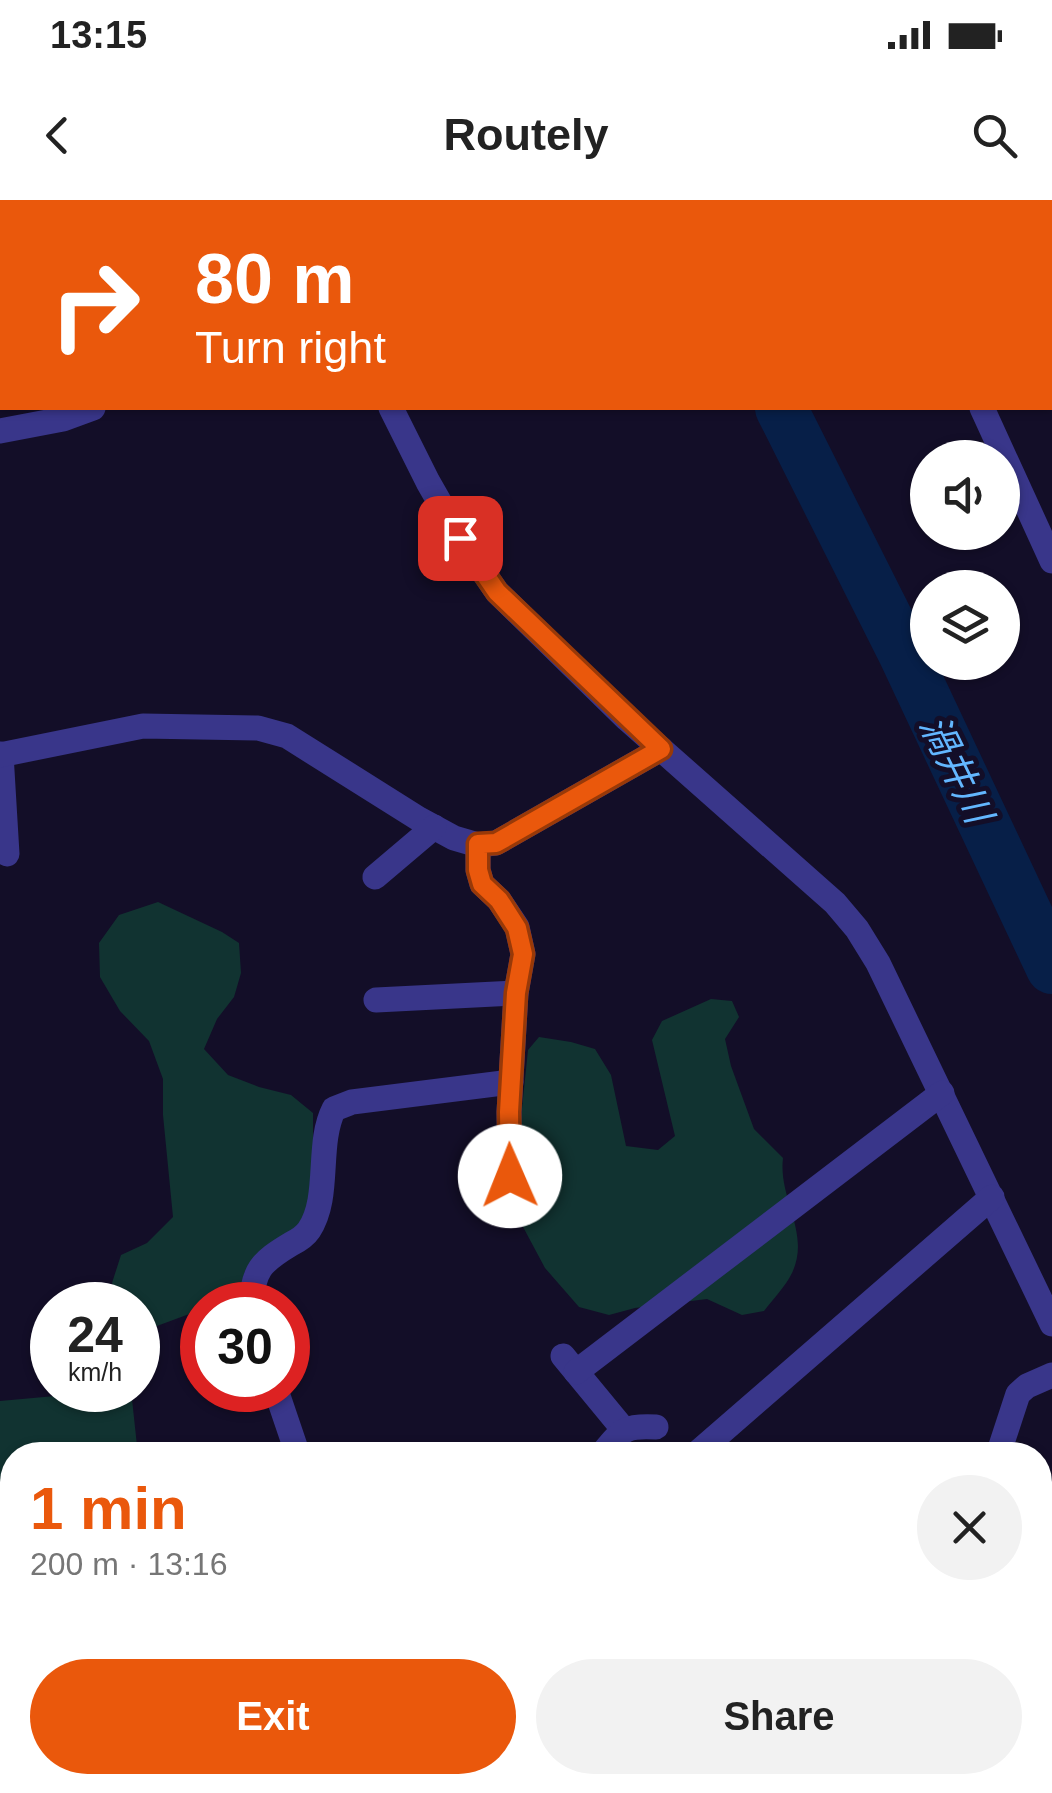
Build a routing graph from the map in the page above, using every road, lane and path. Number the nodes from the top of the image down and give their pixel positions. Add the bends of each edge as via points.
1 (88, 410) edge
2 (393, 410) edge
3 (983, 410) edge
4 (0, 431) edge
5 (1052, 560) edge
6 (661, 749) junction
7 (1, 754) edge
8 (434, 827) junction
9 (478, 844) junction
10 (7, 854) dead end
11 (375, 877) dead end
12 (516, 993) junction
13 (376, 1000) dead end
14 (510, 1082) junction
15 (942, 1093) junction
16 (510, 1176) dead end
17 (992, 1197) junction
18 (254, 1282) edge
19 (1052, 1324) edge
20 (1052, 1375) edge
21 (283, 1412) edge
22 (656, 1427) dead end
23 (624, 1430) junction
24 (294, 1442) edge
25 (613, 1442) edge
26 (710, 1442) edge
27 (1002, 1442) edge

1 - 4 street
2 - 6 street via 460,538 497,592
3 - 5 street
6 - 9 street via 496,843
6 - 15 street via 858,929
7 - 8 street via 144,726 258,728 286,736
7 - 10 street
8 - 9 street
8 - 11 street
9 - 12 street via 482,884 517,928 523,954
12 - 13 street
12 - 14 street
14 - 16 street
14 - 18 street via 334,1108 308,1232 266,1260
15 - 17 street
15 - 23 street via 569,1364
17 - 19 street
17 - 26 street
20 - 27 street via 1018,1394
21 - 24 street
22 - 23 street
23 - 25 street

